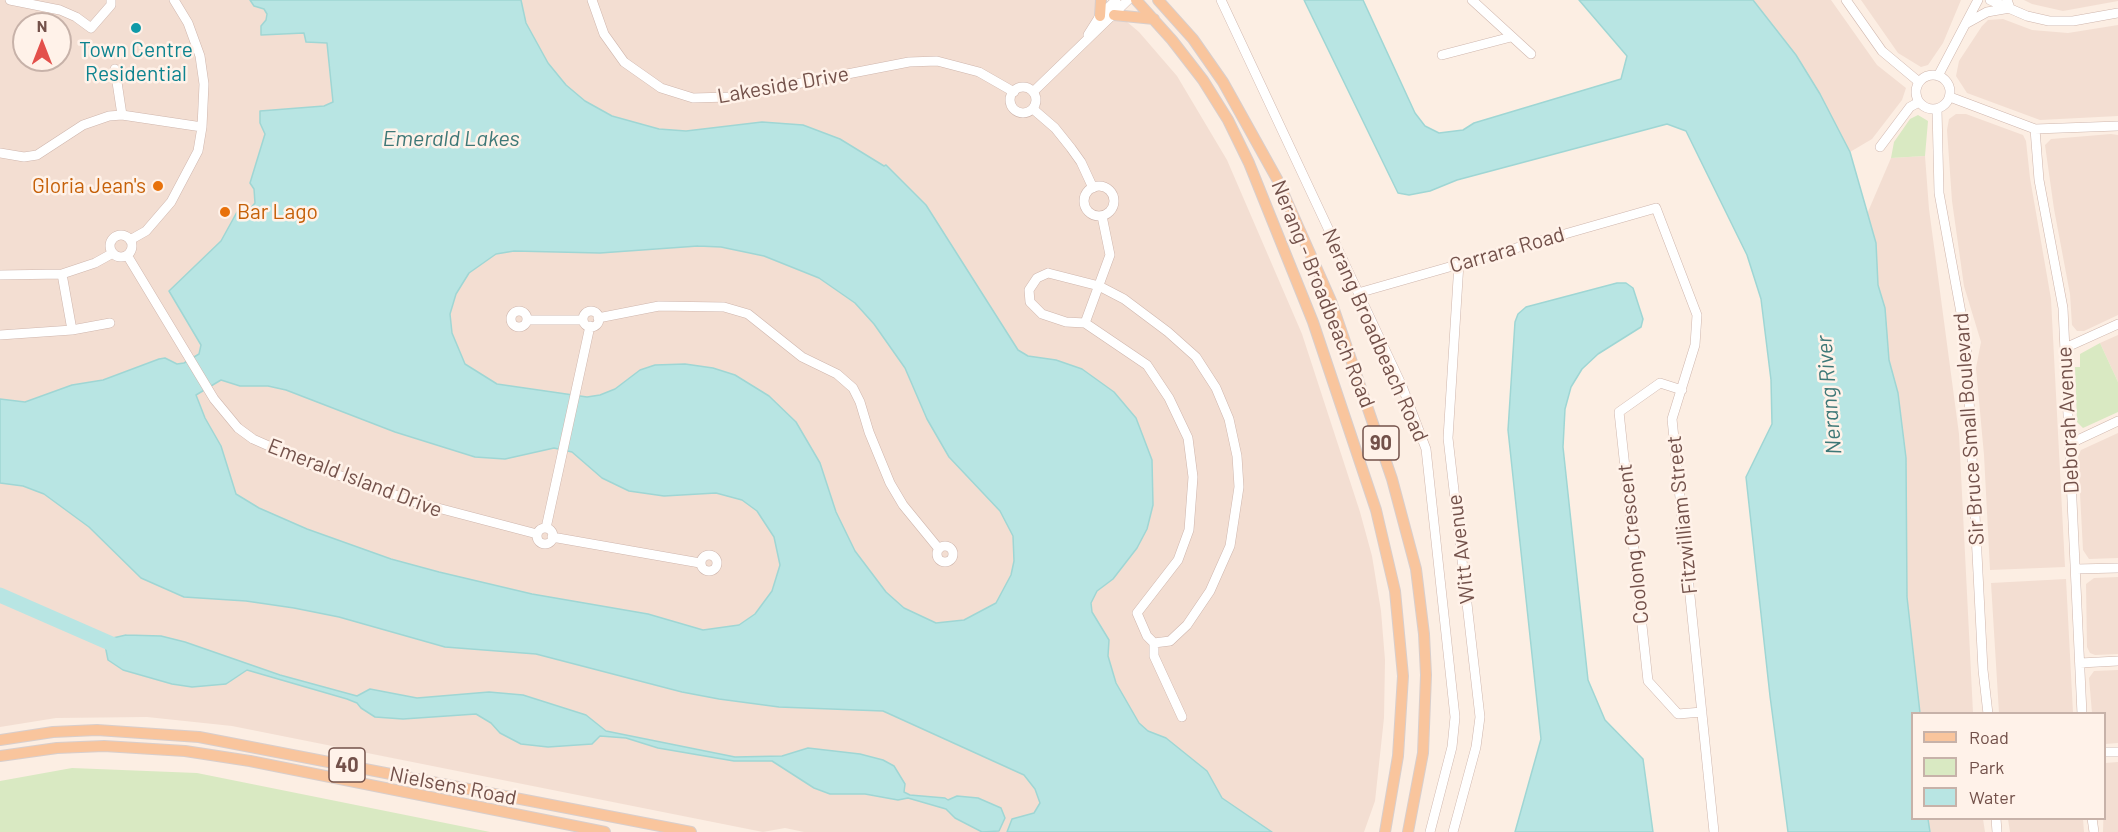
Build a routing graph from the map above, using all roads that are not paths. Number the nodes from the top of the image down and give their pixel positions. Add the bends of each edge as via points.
1 (10, 0) edge
2 (111, 0) edge
3 (174, 0) edge
4 (592, 0) edge
5 (1101, 0) edge
6 (1116, 0) edge
7 (1128, 0) edge
8 (1136, 0) edge
9 (1158, 0) edge
10 (1221, 0) edge
11 (1472, 0) edge
12 (1846, 0) edge
13 (1978, 0) edge
14 (1990, 0) edge
15 (2009, 4) edge
16 (2118, 13) edge
17 (1114, 15) junction
18 (1100, 16) junction
19 (1154, 19) junction
20 (1966, 24) junction
21 (1511, 37) junction
22 (1085, 40) junction
23 (1531, 54) dead end
24 (1442, 55) dead end
25 (115, 69) dead end
26 (1938, 76) junction
27 (1919, 82) junction
28 (1014, 92) junction
29 (1033, 92) junction
30 (1950, 97) junction
31 (1919, 102) junction
32 (1033, 109) junction
33 (1937, 109) junction
34 (122, 115) junction
35 (2118, 126) edge
36 (202, 127) junction
37 (2035, 129) junction
38 (1880, 147) dead end
39 (0, 153) edge
40 (1093, 188) junction
41 (1656, 208) joint
42 (1102, 216) junction
43 (130, 240) junction
44 (113, 253) junction
45 (127, 255) junction
46 (1459, 263) junction
47 (62, 274) junction
48 (0, 275) edge
49 (1099, 286) junction
50 (1358, 293) junction
51 (527, 320) dead end
52 (110, 323) dead end
53 (586, 323) junction
54 (1085, 323) junction
55 (2118, 324) edge
56 (72, 330) junction
57 (0, 335) edge
58 (2065, 348) junction
59 (1682, 390) junction
60 (2118, 421) edge
61 (2069, 444) junction
62 (546, 528) junction
63 (537, 534) junction
64 (552, 537) junction
65 (939, 549) dead end
66 (700, 563) dead end
67 (2118, 568) edge
68 (2076, 569) junction
69 (1154, 642) junction
70 (2118, 661) edge
71 (2080, 663) junction
72 (1701, 712) junction
73 (1988, 712) edge
74 (2082, 712) edge
75 (1182, 717) dead end
76 (0, 740) edge
77 (0, 756) edge
78 (605, 832) edge
79 (691, 832) edge
80 (1385, 832) edge
81 (1408, 832) edge
82 (1430, 832) edge
83 (1453, 832) edge
84 (1714, 832) edge

1 - 2 street via 60,10 91,28
3 - 36 street via 188,23 200,56 204,84
4 - 28 street, Lakeside Drive via 604,34 624,62 661,88 693,98 729,97 909,62 937,61 979,72
5 - 18 main road
6 - 18 street
7 - 17 street
8 - 19 main road, Nerang - Broadbeach Road / 90
9 - 81 main road, Nerang - Broadbeach Road / 90 via 1218,74 1278,179 1330,301 1392,479 1416,569 1424,634 1426,713
10 - 50 street, Nerang Broadbeach Road
11 - 21 street
12 - 27 street via 1882,51
13 - 20 street
14 - 15 street
15 - 16 street via 2035,18 2057,22
15 - 20 street
17 - 19 main road
17 - 22 street
18 - 22 street
19 - 80 main road, Nerang - Broadbeach Road / 90 via 1210,90 1250,163 1313,322 1376,510 1395,591 1402,676 1398,756
20 - 26 street
21 - 23 street
21 - 24 street
22 - 29 street
25 - 34 street
26 - 27 street via 1926,76
26 - 30 street via 1950,86
27 - 31 street
28 - 29 street via 1024,88
28 - 32 street via 1011,100 1015,110 1025,113
29 - 32 street
30 - 33 street
30 - 37 street
31 - 33 street
31 - 38 street via 1910,107
32 - 40 street via 1071,148
33 - 73 street, Sir Bruce Small Boulevard via 1939,194 1966,340
34 - 36 street
34 - 39 street via 82,125 37,155
35 - 37 street
36 - 43 street via 198,152 171,202 147,231
37 - 58 street, Deborah Avenue via 2039,180 2060,289
40 - 42 street via 1085,195 1084,206 1091,214
40 - 42 street via 1108,190 1113,200 1111,210
41 - 46 street, Carrara Road
41 - 59 street, Fitzwilliam Street via 1697,315 1695,345
42 - 49 street via 1110,255
43 - 44 street via 115,236 110,244
43 - 45 street
44 - 45 street
44 - 47 street via 95,264
45 - 63 street, Emerald Island Drive via 214,399 238,428 253,439 321,469 434,509
46 - 50 street, Carrara Road
46 - 83 street, Witt Avenue via 1448,438 1480,717
47 - 48 street
47 - 56 street
49 - 54 street
49 - 54 street via 1048,273 1037,278 1029,290 1030,302 1041,314
49 - 69 street via 1124,299 1196,357 1216,388 1229,419 1237,456 1239,487 1230,546 1210,591 1170,641
50 - 82 street, Nerang Broadbeach Road via 1413,410 1426,449 1455,717 1452,747
51 - 53 street
52 - 56 street
53 - 62 street via 578,381
53 - 65 street via 596,324 598,318 659,306 724,307 748,314 802,357 837,374 853,388 890,483
54 - 69 street via 1147,365 1169,398 1188,438 1193,477 1189,530 1178,560 1137,613 1147,636
55 - 58 street
56 - 57 street
58 - 61 street, Deborah Avenue
59 - 72 street, Fitzwilliam Street via 1672,419
59 - 72 street, Coolong Crescent via 1660,383 1619,412 1648,681 1678,714
60 - 61 street
61 - 68 street, Deborah Avenue
62 - 63 street
62 - 64 street
63 - 64 street via 543,544
64 - 66 street
67 - 68 street
68 - 71 street, Deborah Avenue
69 - 75 street via 1154,656
70 - 71 street
71 - 74 street, Deborah Avenue
72 - 84 street, Fitzwilliam Street
76 - 79 main road, Nielsens Road / 40 via 97,730 199,737
77 - 78 main road, Nielsens Road / 40 via 104,746 185,751

